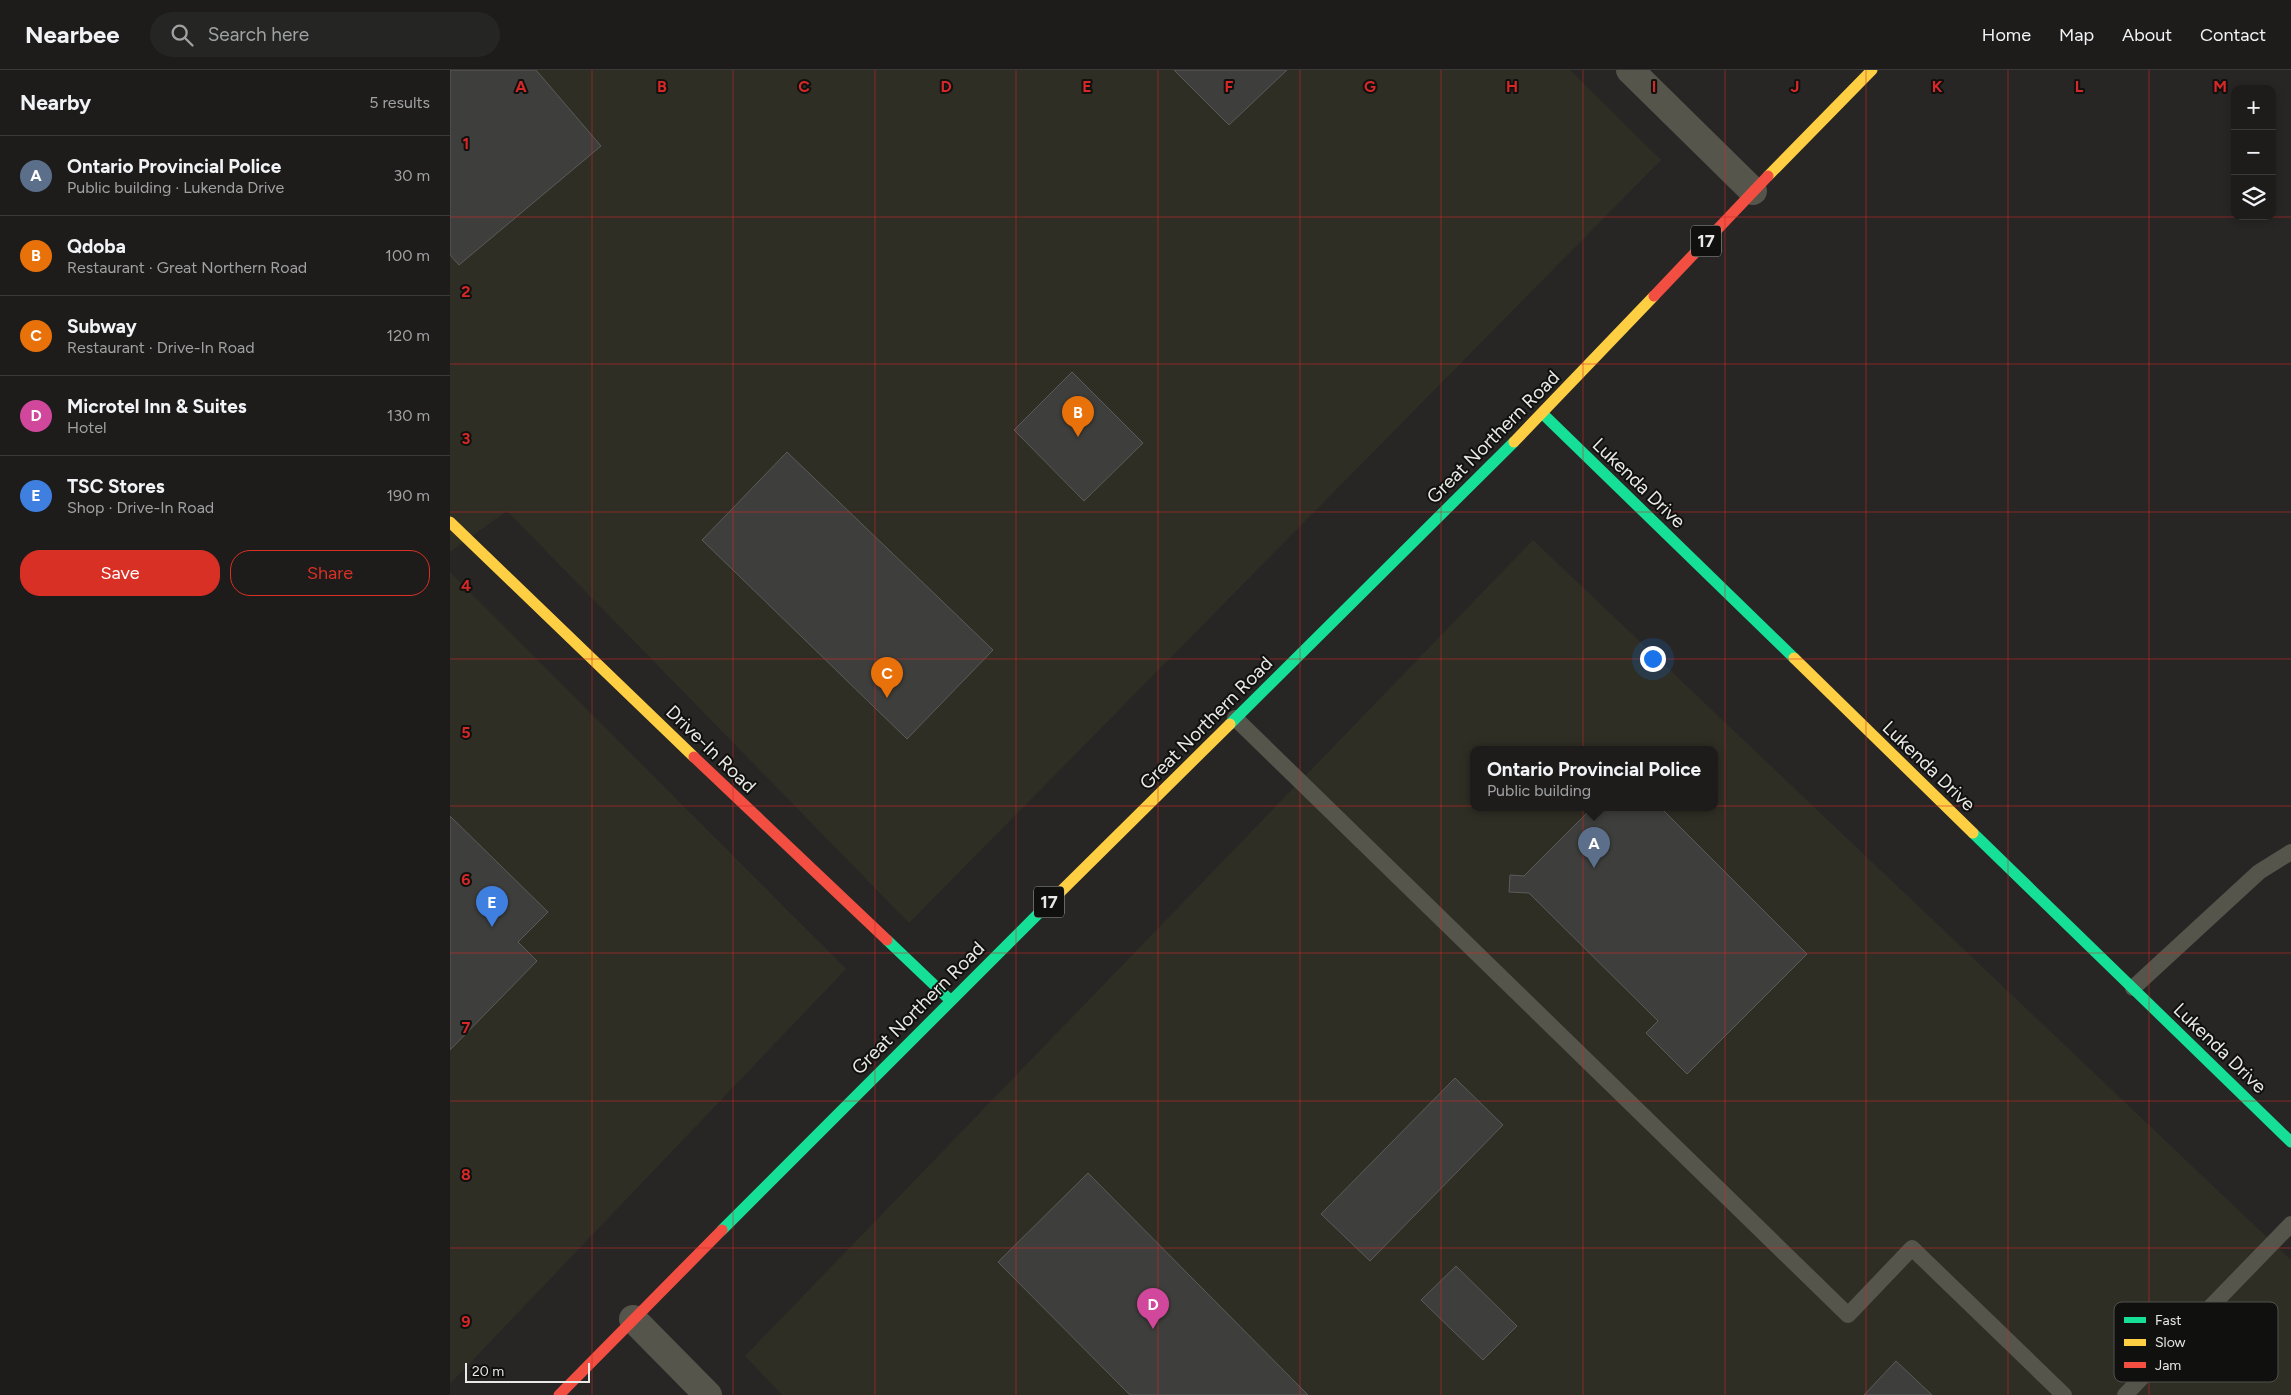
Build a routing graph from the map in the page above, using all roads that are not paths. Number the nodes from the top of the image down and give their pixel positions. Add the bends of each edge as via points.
1 (1630, 70) edge
2 (1872, 70) edge
3 (1753, 191) junction
4 (1543, 414) junction
5 (450, 522) edge
6 (1236, 718) junction
7 (2291, 852) edge
8 (2133, 988) junction
9 (950, 1000) junction
10 (2291, 1142) edge
11 (2291, 1224) edge
12 (2215, 1302) edge
13 (633, 1318) junction
14 (2138, 1382) edge
15 (559, 1395) edge
16 (708, 1395) edge
17 (2064, 1395) edge
18 (2125, 1395) edge

1 - 3 street
2 - 3 main road, Great Northern Road / 17
3 - 4 main road, Great Northern Road / 17
4 - 6 main road, Great Northern Road / 17
4 - 8 main road, Lukenda Drive
5 - 9 main road, Drive-In Road
6 - 9 main road, Great Northern Road / 17
6 - 17 lane via 1848,1315 1912,1248
7 - 8 lane via 2258,872
8 - 10 main road, Lukenda Drive
9 - 13 main road, Great Northern Road / 17
11 - 12 lane
13 - 15 main road, Great Northern Road / 17
13 - 16 street
14 - 18 lane

